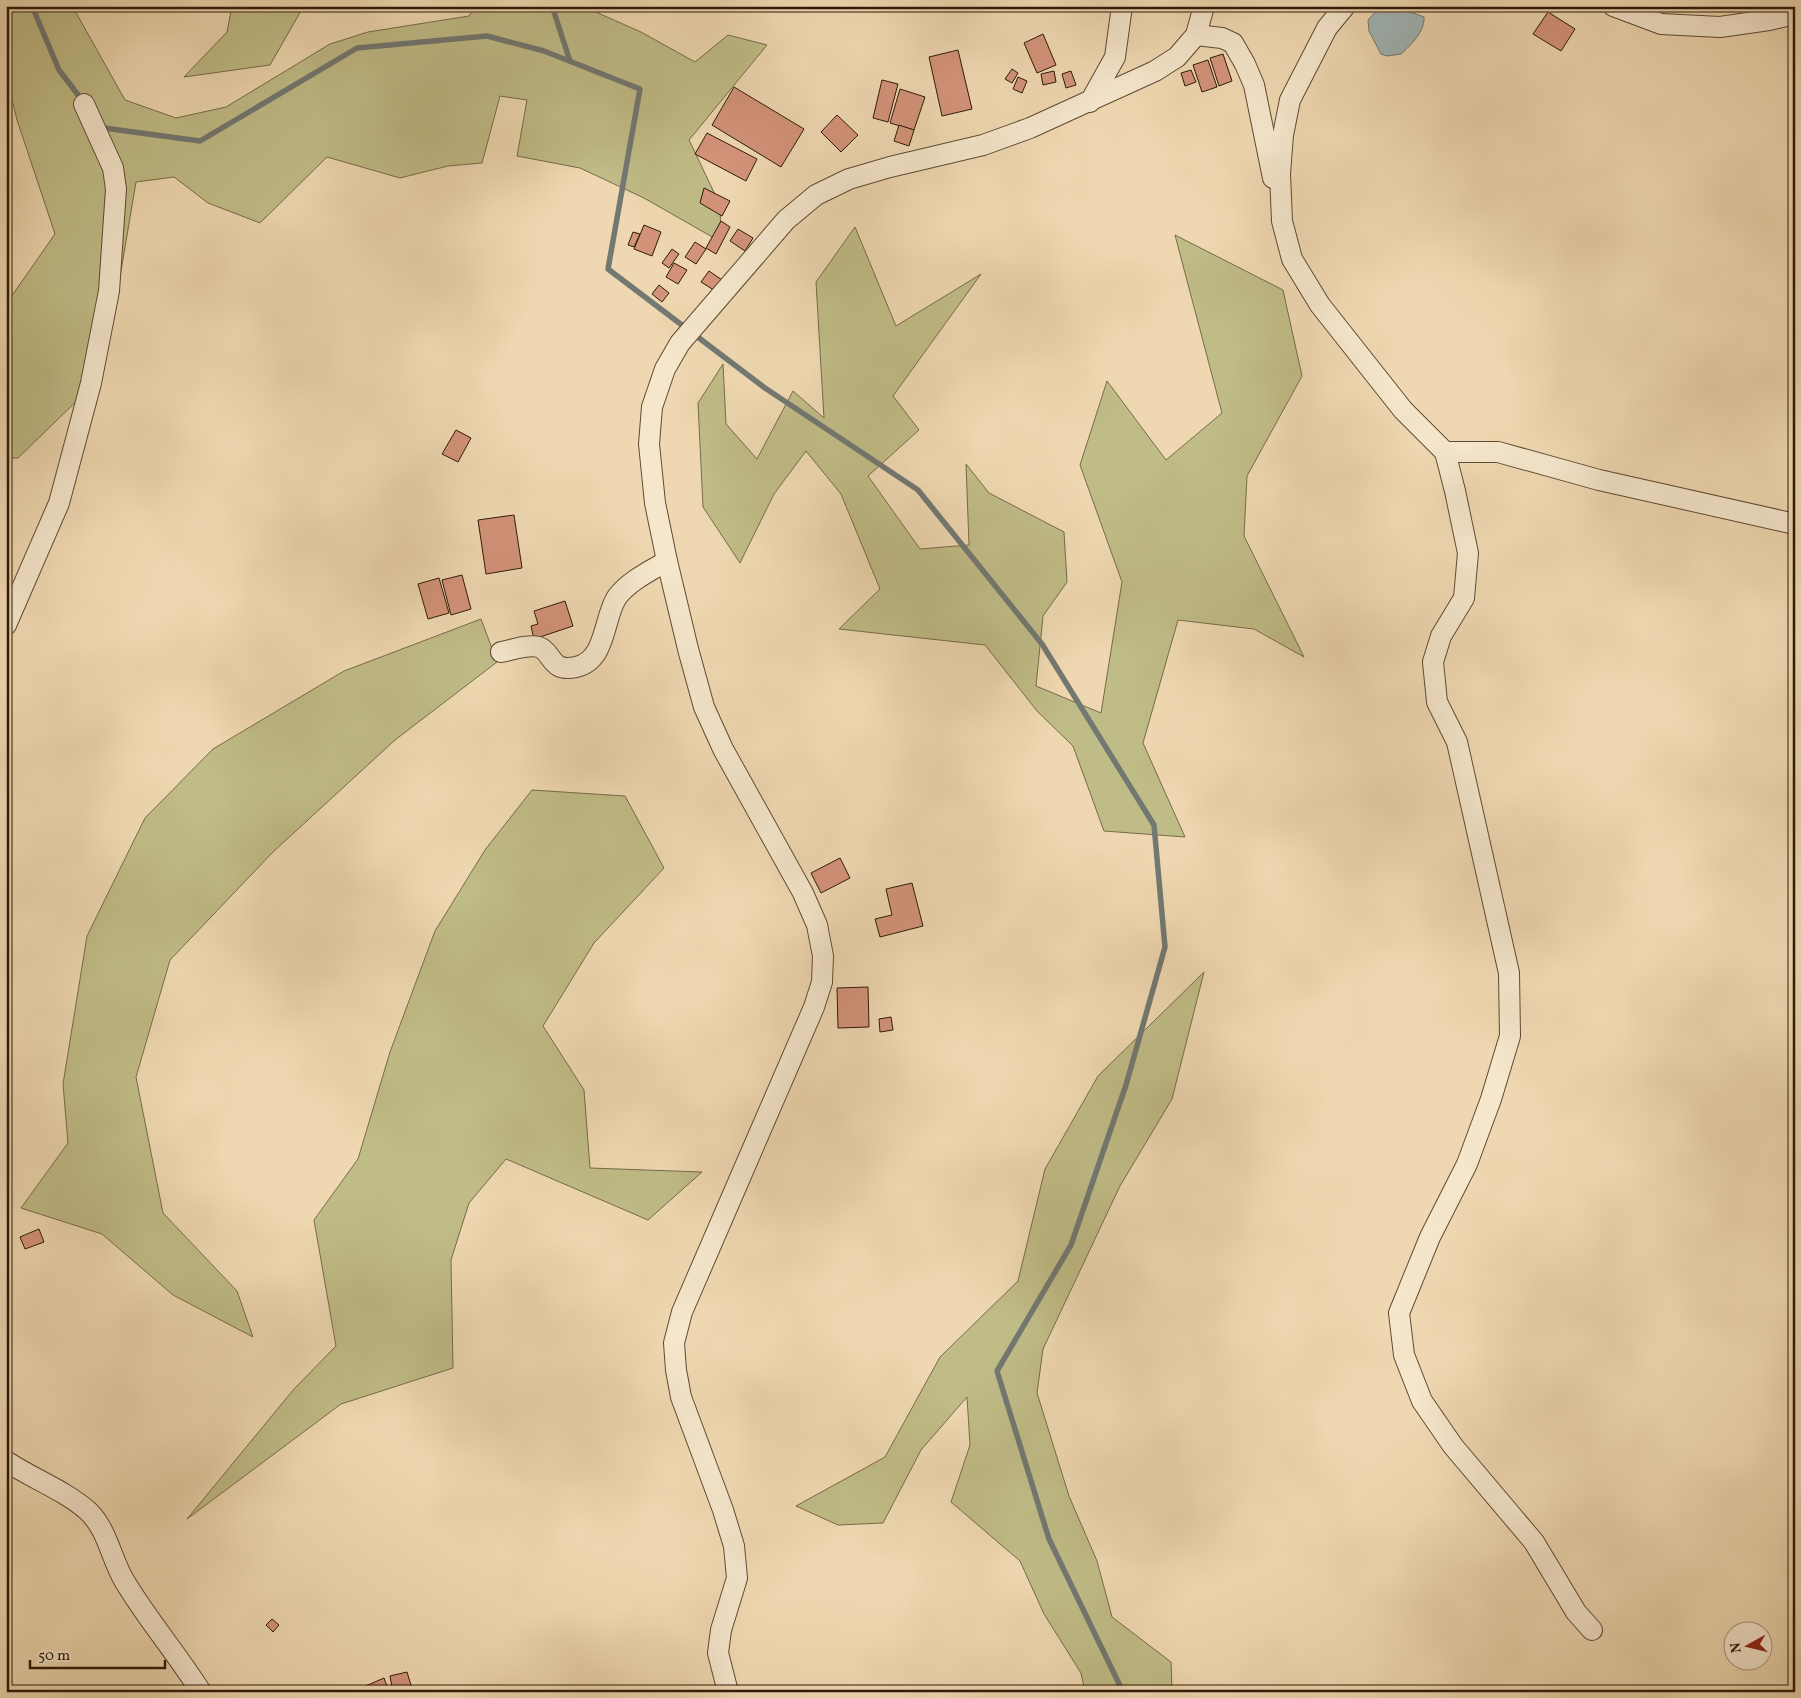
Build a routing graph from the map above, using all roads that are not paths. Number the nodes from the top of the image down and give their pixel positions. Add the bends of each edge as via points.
1 (1122, 6) edge
2 (1204, 6) edge
3 (1345, 6) edge
4 (1613, 6) edge
5 (1795, 14) edge
6 (1196, 34) junction
7 (1090, 102) junction
8 (84, 104) dead end
9 (1282, 221) junction
10 (1445, 452) junction
11 (1795, 524) edge
12 (667, 562) junction
13 (6, 625) edge
14 (501, 652) dead end
15 (6, 1461) edge
16 (1592, 1630) dead end
17 (202, 1692) edge
18 (728, 1692) edge

1 - 7 street via 1115,57
2 - 6 street
3 - 9 street via 1327,28 1290,100 1280,174
4 - 5 street via 1661,24 1720,27
6 - 7 street via 1177,57 1156,71
6 - 9 street via 1233,43 1245,64 1254,86
7 - 12 street via 983,145 849,179 816,195 786,220 680,343 665,368 652,407 649,444 655,503
8 - 13 street via 112,168 116,189 109,291 90,383 59,504
9 - 10 street via 1292,259 1320,305 1402,410
10 - 11 street via 1498,452 1599,480
10 - 16 street via 1468,553 1464,598 1441,636 1433,662 1437,702 1457,742 1509,974 1510,1036 1467,1164 1430,1237 1399,1313 1404,1355 1422,1401 1453,1446 1534,1542 1576,1612
12 - 14 street via 637,578 618,596 609,613 600,645 592,658 579,666 565,668 552,662 538,647
12 - 18 street via 704,707 723,749 803,893 817,925 823,956 822,982 814,1007 682,1312 674,1342 681,1397 734,1546 737,1578 721,1630 718,1653
15 - 17 street via 70,1497 89,1512 102,1529 123,1579 140,1607

